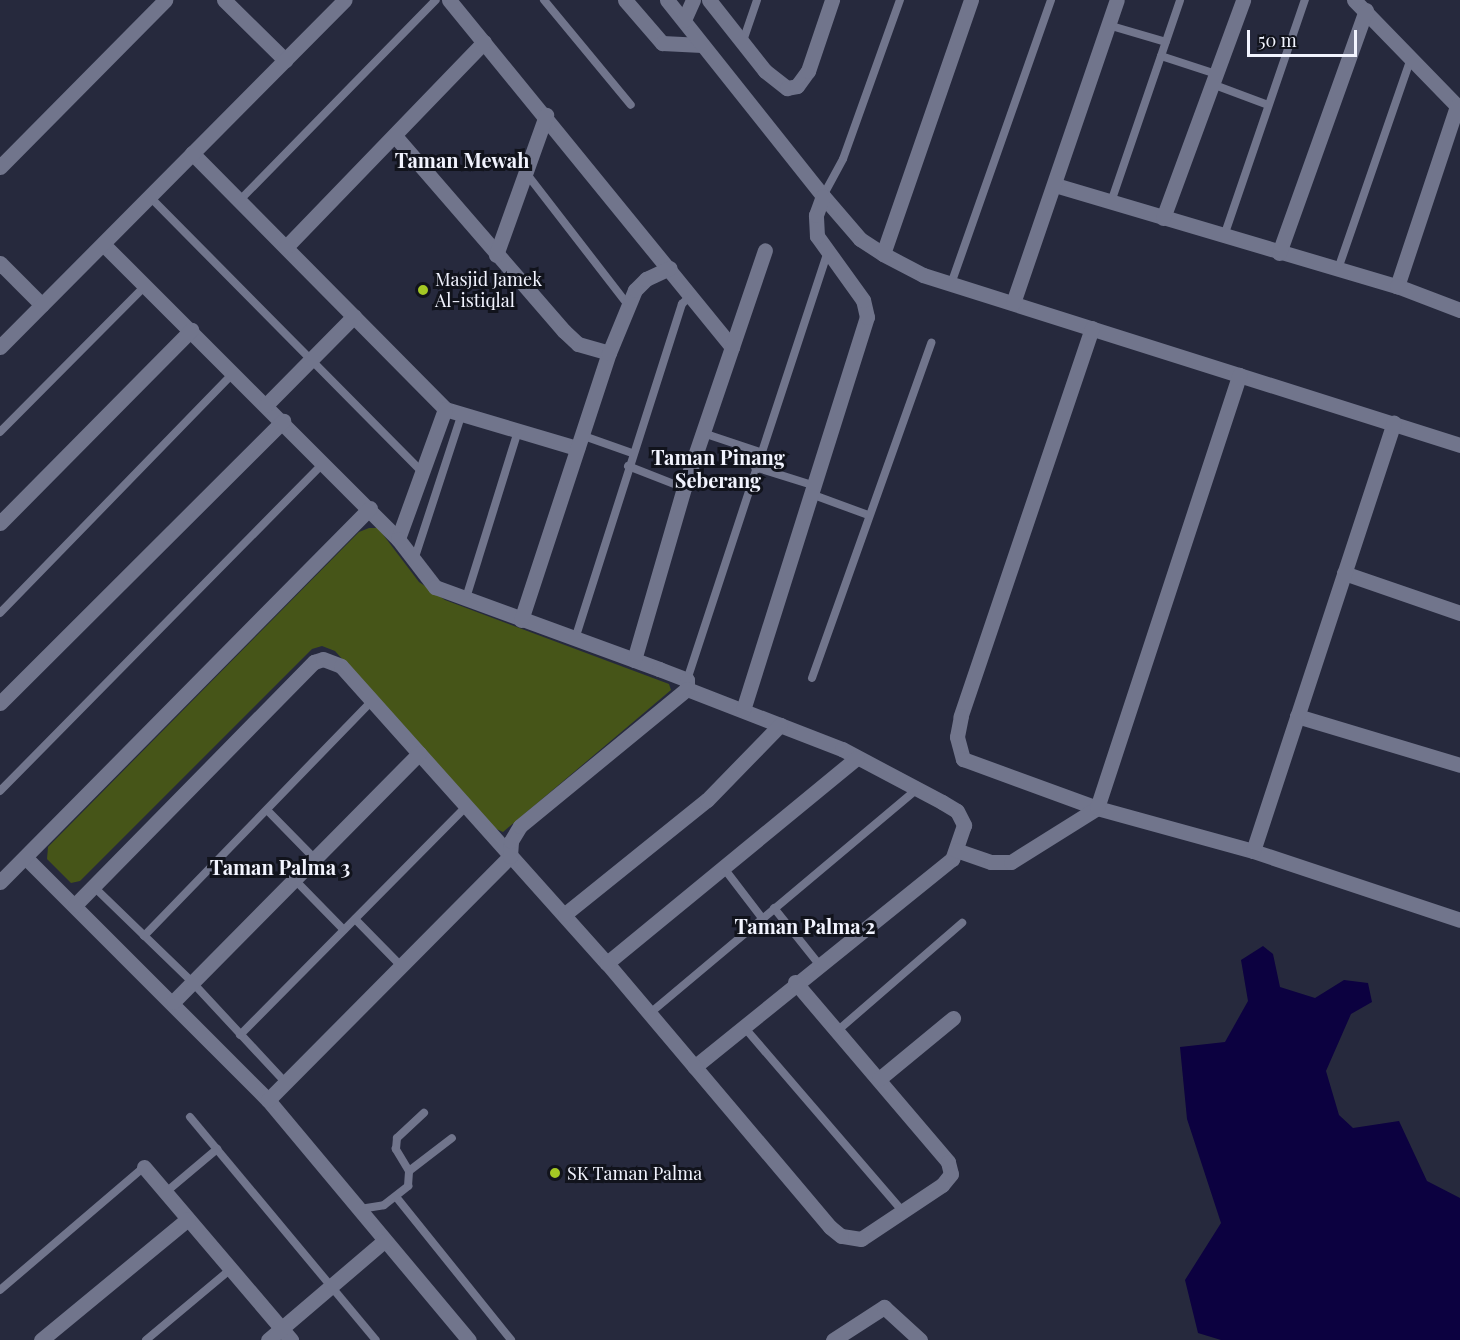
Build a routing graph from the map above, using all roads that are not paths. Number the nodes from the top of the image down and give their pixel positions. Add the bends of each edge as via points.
1 (165, 0) edge
2 (224, 0) edge
3 (345, 0) edge
4 (436, 0) edge
5 (449, 0) edge
6 (544, 0) edge
7 (625, 0) edge
8 (668, 0) edge
9 (693, 0) edge
10 (709, 0) edge
11 (758, 0) edge
12 (832, 0) edge
13 (900, 0) edge
14 (971, 0) edge
15 (1052, 0) edge
16 (1117, 0) edge
17 (1180, 0) edge
18 (1243, 0) edge
19 (1305, 0) edge
20 (1360, 5) edge
21 (684, 20) junction
22 (1108, 25) junction
23 (484, 42) junction
24 (742, 42) junction
25 (1166, 42) junction
26 (702, 45) junction
27 (1161, 56) junction
28 (1411, 58) junction
29 (285, 60) junction
30 (1214, 79) junction
31 (631, 105) dead end
32 (1269, 105) junction
33 (546, 115) junction
34 (395, 136) junction
35 (192, 153) junction
36 (0, 167) edge
37 (526, 173) junction
38 (1055, 185) junction
39 (149, 196) junction
40 (823, 196) junction
41 (239, 201) junction
42 (1111, 202) junction
43 (1163, 218) junction
44 (1224, 236) junction
45 (104, 245) junction
46 (286, 248) junction
47 (765, 250) dead end
48 (1280, 253) junction
49 (827, 254) junction
50 (883, 254) junction
51 (496, 255) junction
52 (0, 263) edge
53 (670, 268) junction
54 (1338, 269) junction
55 (951, 284) junction
56 (147, 285) junction
57 (1397, 286) junction
58 (692, 295) junction
59 (1013, 303) junction
60 (42, 305) junction
61 (629, 306) junction
62 (1460, 310) edge
63 (354, 316) junction
64 (1092, 328) junction
65 (191, 330) junction
66 (931, 343) dead end
67 (0, 347) edge
68 (732, 347) junction
69 (609, 353) junction
70 (312, 359) junction
71 (234, 371) junction
72 (1239, 375) junction
73 (266, 405) junction
74 (445, 409) junction
75 (462, 413) junction
76 (283, 422) junction
77 (1394, 423) junction
78 (518, 429) junction
79 (0, 432) edge
80 (703, 433) junction
81 (579, 442) junction
82 (1460, 445) edge
83 (760, 452) junction
84 (632, 453) junction
85 (324, 463) junction
86 (628, 466) junction
87 (755, 467) junction
88 (420, 470) junction
89 (684, 488) junction
90 (811, 489) junction
91 (370, 508) junction
92 (868, 515) junction
93 (0, 523) edge
94 (398, 539) junction
95 (413, 562) junction
96 (1344, 573) junction
97 (466, 598) junction
98 (0, 613) edge
99 (1460, 613) edge
100 (520, 620) junction
101 (575, 639) junction
102 (634, 660) junction
103 (812, 678) dead end
104 (687, 685) junction
105 (372, 701) junction
106 (0, 703) edge
107 (743, 710) junction
108 (1297, 716) junction
109 (780, 725) junction
110 (419, 753) junction
111 (857, 758) junction
112 (1460, 765) edge
113 (916, 790) junction
114 (0, 791) edge
115 (466, 807) junction
116 (1097, 808) junction
117 (267, 810) junction
118 (956, 850) junction
119 (1253, 851) junction
120 (510, 856) junction
121 (26, 858) junction
122 (315, 858) junction
123 (723, 867) junction
124 (294, 879) junction
125 (0, 882) edge
126 (93, 886) junction
127 (75, 904) junction
128 (774, 908) junction
129 (565, 914) junction
130 (762, 918) junction
131 (355, 919) junction
132 (1460, 920) edge
133 (962, 923) dead end
134 (344, 930) junction
135 (144, 936) junction
136 (608, 963) junction
137 (818, 963) junction
138 (401, 966) junction
139 (795, 982) junction
140 (193, 983) junction
141 (173, 1002) junction
142 (649, 1014) junction
143 (952, 1018) dead end
144 (743, 1026) junction
145 (836, 1032) junction
146 (240, 1035) junction
147 (694, 1067) junction
148 (879, 1079) junction
149 (285, 1082) junction
150 (268, 1100) junction
151 (424, 1113) dead end
152 (190, 1117) dead end
153 (452, 1138) dead end
154 (217, 1149) junction
155 (144, 1167) joint
156 (409, 1171) junction
157 (166, 1192) junction
158 (397, 1198) junction
159 (358, 1209) junction
160 (902, 1211) junction
161 (188, 1219) junction
162 (384, 1241) junction
163 (231, 1269) junction
164 (330, 1287) junction
165 (0, 1290) edge
166 (286, 1334) edge
167 (41, 1340) edge
168 (146, 1340) edge
169 (268, 1340) edge
170 (376, 1340) edge
171 (469, 1340) edge
172 (511, 1340) edge
173 (833, 1340) edge
174 (920, 1340) edge

1 - 36 street
2 - 29 street
3 - 29 street
4 - 41 lane
5 - 23 street
6 - 31 lane
7 - 26 street via 662,43
8 - 21 street
9 - 21 street
10 - 24 street
11 - 24 lane
12 - 24 street via 808,71 797,86 778,84
13 - 40 lane via 843,159
14 - 50 street
15 - 55 lane
16 - 22 street
17 - 25 lane
18 - 30 street
19 - 32 lane
20 - 28 street
20 - 48 street
21 - 26 street
22 - 25 lane
22 - 38 street
23 - 33 street
23 - 34 street
25 - 27 lane
26 - 40 street
27 - 30 lane
27 - 42 lane
28 - 54 lane
28 - 57 street via 1457,106
29 - 35 street
30 - 32 lane
30 - 43 street
32 - 44 lane
33 - 37 street
33 - 53 street
34 - 46 street
34 - 51 street
35 - 39 street
35 - 41 street
37 - 51 street
37 - 61 lane
38 - 42 street
38 - 59 street
39 - 45 street
39 - 70 lane
40 - 49 street via 816,215 817,236
40 - 50 street via 860,238
41 - 46 street
42 - 43 street
43 - 44 street
44 - 48 street
45 - 56 street
45 - 60 street
46 - 63 street
47 - 68 street
48 - 54 street
49 - 83 lane
49 - 90 street via 855,289 867,317
50 - 55 street via 923,275
51 - 69 street via 578,344
52 - 60 street
53 - 58 street
53 - 61 street via 641,284
54 - 57 street
55 - 59 street
56 - 65 street
56 - 79 lane
57 - 62 street
58 - 68 street
58 - 84 lane via 682,304
59 - 64 street
60 - 67 street
61 - 69 street
63 - 70 street
63 - 74 street
64 - 72 street
64 - 116 street via 957,737 958,750 969,764
65 - 71 street
65 - 93 street
66 - 92 lane
68 - 80 street
69 - 81 street
70 - 73 street
70 - 88 lane
71 - 73 street
71 - 98 lane
72 - 77 street
72 - 116 street
73 - 76 street
74 - 75 street
74 - 88 street
75 - 78 street
75 - 95 lane
76 - 85 street
76 - 106 street
77 - 82 street
77 - 96 street
78 - 81 street
78 - 97 lane
80 - 83 lane
80 - 89 street
81 - 84 lane
81 - 100 street
83 - 87 lane
84 - 86 lane
85 - 91 street
85 - 114 lane
86 - 89 lane
86 - 101 lane
87 - 90 lane
87 - 104 lane
88 - 94 street
89 - 102 street
90 - 92 lane
90 - 107 street
91 - 94 street
91 - 121 street
92 - 103 lane
94 - 95 street
95 - 97 street via 435,587
96 - 99 street
96 - 108 street
97 - 100 street
100 - 101 street
101 - 102 street
102 - 104 street
104 - 107 street
104 - 120 street via 520,826 511,841
105 - 110 street
105 - 117 lane
105 - 126 street via 333,660 314,662
107 - 109 street
108 - 112 street
108 - 119 street
109 - 111 street
109 - 129 street via 707,800
110 - 115 street
110 - 122 street
111 - 113 street
111 - 123 street
113 - 118 street via 957,811 964,825
113 - 128 lane
115 - 120 street
115 - 131 lane
116 - 118 street via 1011,862 991,862
116 - 119 street
117 - 122 lane
117 - 135 lane
118 - 137 street via 952,859
119 - 132 street
120 - 129 street
120 - 138 street
121 - 125 street
121 - 127 street
122 - 124 street
123 - 130 lane
123 - 136 street
124 - 134 lane
124 - 140 street
126 - 127 street
126 - 135 lane
127 - 141 street
128 - 130 lane
128 - 137 lane
129 - 136 street
130 - 142 lane
131 - 134 lane
131 - 138 lane
133 - 145 lane
134 - 146 lane
135 - 140 lane
136 - 142 street
137 - 139 street
138 - 149 street
139 - 144 street
139 - 145 street
140 - 141 street
140 - 146 lane
141 - 150 street
142 - 147 street
143 - 148 street
144 - 147 street
144 - 160 lane
145 - 148 street
146 - 149 lane
147 - 160 street via 841,1236 861,1239
148 - 160 street via 948,1162 951,1174 942,1185
149 - 150 street
150 - 159 street
151 - 156 lane via 397,1138 396,1149
152 - 154 lane
153 - 156 lane
154 - 157 lane
154 - 164 lane
155 - 157 street
155 - 165 lane
156 - 158 lane via 408,1186
157 - 161 street
158 - 159 lane via 372,1209
158 - 172 lane
159 - 162 street
161 - 163 street
161 - 167 street
162 - 164 street
162 - 171 street
163 - 166 street
163 - 168 lane
164 - 166 street
164 - 170 lane
166 - 169 street
173 - 174 street via 884,1307

